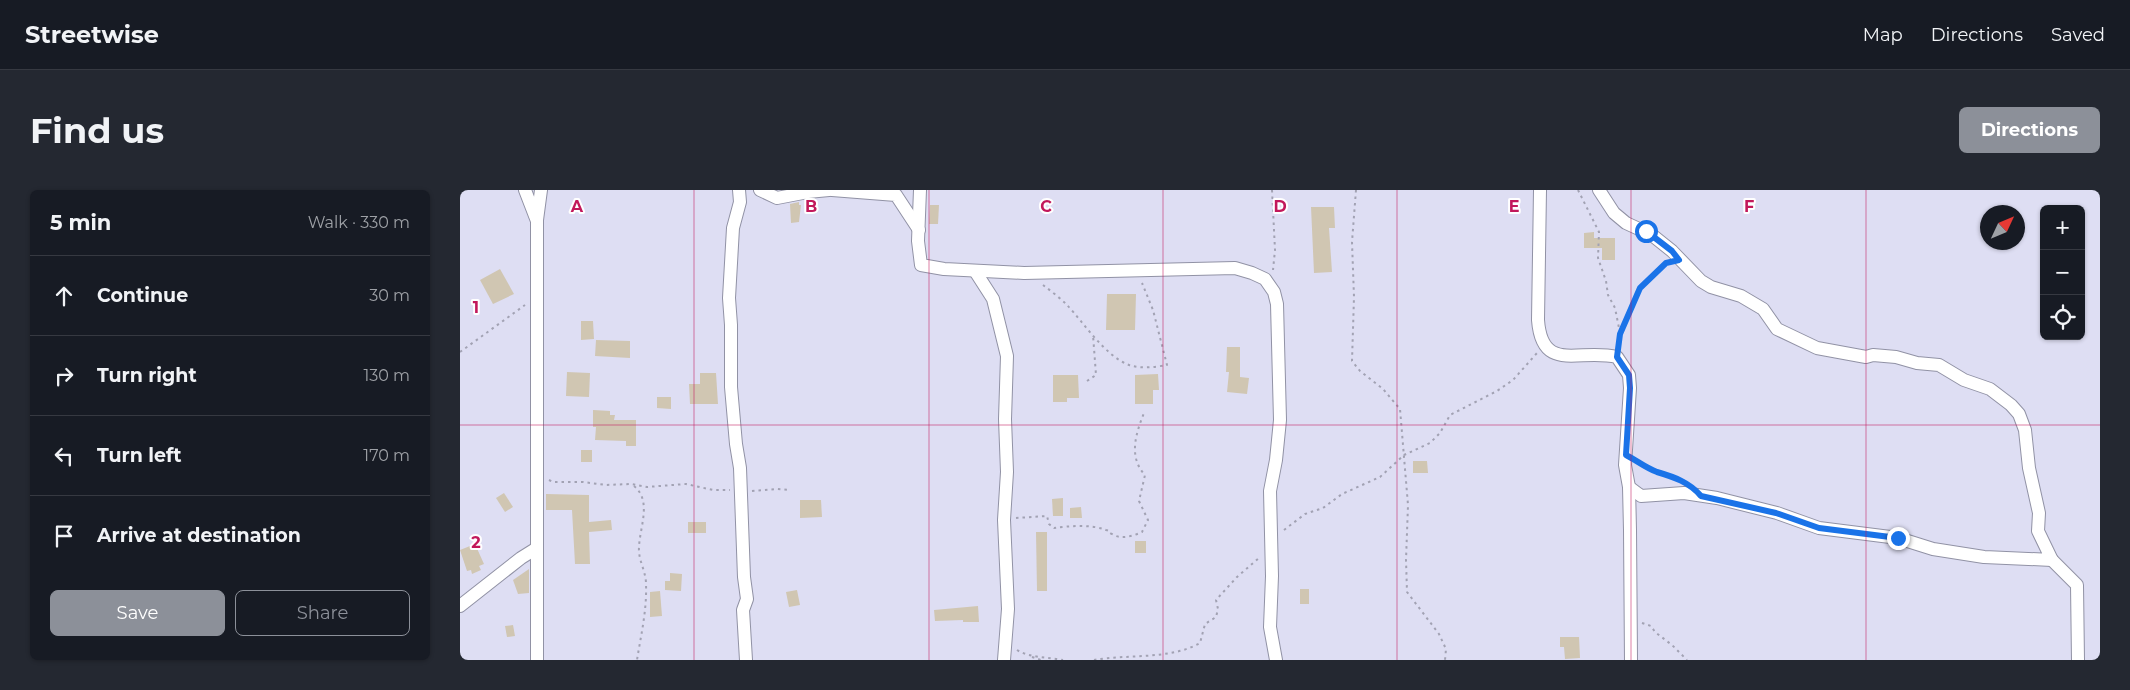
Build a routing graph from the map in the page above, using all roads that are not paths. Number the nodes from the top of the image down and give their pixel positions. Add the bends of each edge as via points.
1 (525, 190) edge
2 (541, 190) edge
3 (739, 190) edge
4 (760, 190) edge
5 (831, 190) edge
6 (920, 190) edge
7 (1540, 190) edge
8 (1599, 190) edge
9 (536, 221) junction
10 (919, 230) junction
11 (975, 271) junction
12 (1629, 487) junction
13 (537, 548) junction
14 (2052, 560) junction
15 (460, 606) edge
16 (537, 660) edge
17 (746, 660) edge
18 (1004, 660) edge
19 (1276, 660) edge
20 (1631, 660) edge
21 (2078, 660) edge

1 - 9 street
2 - 9 street
3 - 17 street via 729,298 731,387 742,491
4 - 5 street via 777,198
5 - 10 street via 896,195
6 - 10 street
7 - 12 street via 1539,336 1543,346 1559,355 1605,354 1617,357 1629,375 1625,465
8 - 14 street via 1614,213 1626,223 1652,234 1701,281 1763,309 1777,330 1817,348 1939,365 2003,397 2019,414 2025,430 2028,468 2039,513 2038,531
9 - 13 street
10 - 11 street via 921,265
11 - 18 street via 993,299 1007,356 1004,520 1008,609
11 - 19 street via 1024,273 1235,268 1259,276 1270,284 1277,304 1279,326 1280,420 1270,491 1270,627
12 - 14 street via 1641,496 1684,493 1701,496 1776,513 1819,528 1898,538 1933,549 1984,557
12 - 20 street
13 - 15 street
13 - 16 street
14 - 21 street via 2077,585

